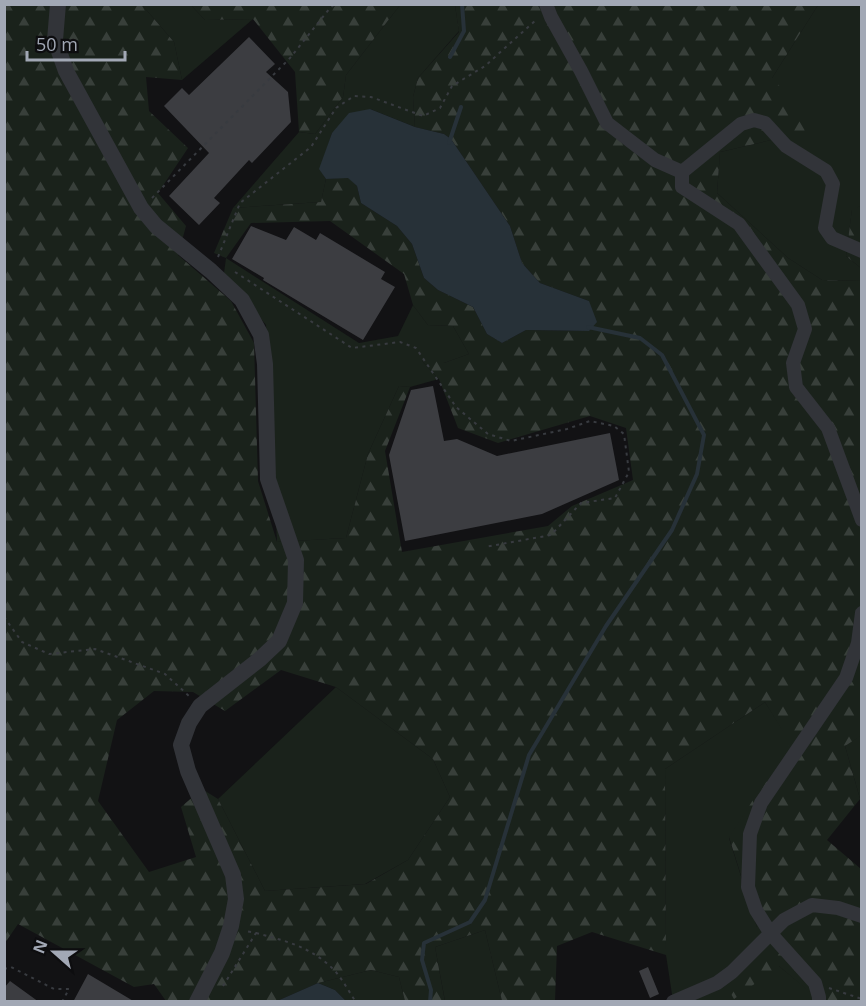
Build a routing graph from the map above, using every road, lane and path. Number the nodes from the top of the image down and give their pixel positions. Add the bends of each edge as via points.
1 (58, 4) edge
2 (335, 4) edge
3 (546, 4) edge
4 (538, 18) dead end
5 (682, 172) junction
6 (141, 208) junction
7 (861, 251) edge
8 (214, 269) junction
9 (861, 520) edge
10 (484, 547) dead end
11 (861, 613) edge
12 (4, 617) edge
13 (200, 706) junction
14 (861, 916) edge
15 (256, 933) dead end
16 (771, 934) junction
17 (4, 969) edge
18 (815, 983) junction
19 (861, 999) edge
20 (62, 1002) edge
21 (197, 1002) edge
22 (356, 1002) edge
23 (673, 1002) edge
24 (819, 1002) edge

1 - 6 street via 55,40 66,70
2 - 6 path via 291,58
3 - 5 street via 607,123 655,160
4 - 8 path via 485,66 452,86 440,108 423,116 371,97 354,96 336,108 311,147 240,203
5 - 7 street via 741,124 754,120 765,123 786,146 826,171 833,184 825,228 832,238
5 - 9 street via 682,187 739,224 798,305 805,329 793,363 796,387 828,428
6 - 8 street via 156,226
8 - 10 path via 229,268 352,348 400,342 416,348 456,407 488,434 511,441 590,421 614,426 624,434 629,472 615,498 581,503 551,535
8 - 13 street via 242,300 261,335 266,364 268,479 296,560 296,603 279,641
11 - 16 street via 858,643 846,678 761,803 750,834 748,887
12 - 13 path via 22,642 49,654 95,649 105,652 165,674
13 - 21 street via 181,745 188,771 233,875 236,899 222,953
14 - 16 street via 812,905 784,920
15 - 22 path via 314,953 335,971
16 - 18 street
16 - 23 street via 717,983
17 - 20 path via 11,967 54,989 69,989
18 - 19 path
18 - 24 street

